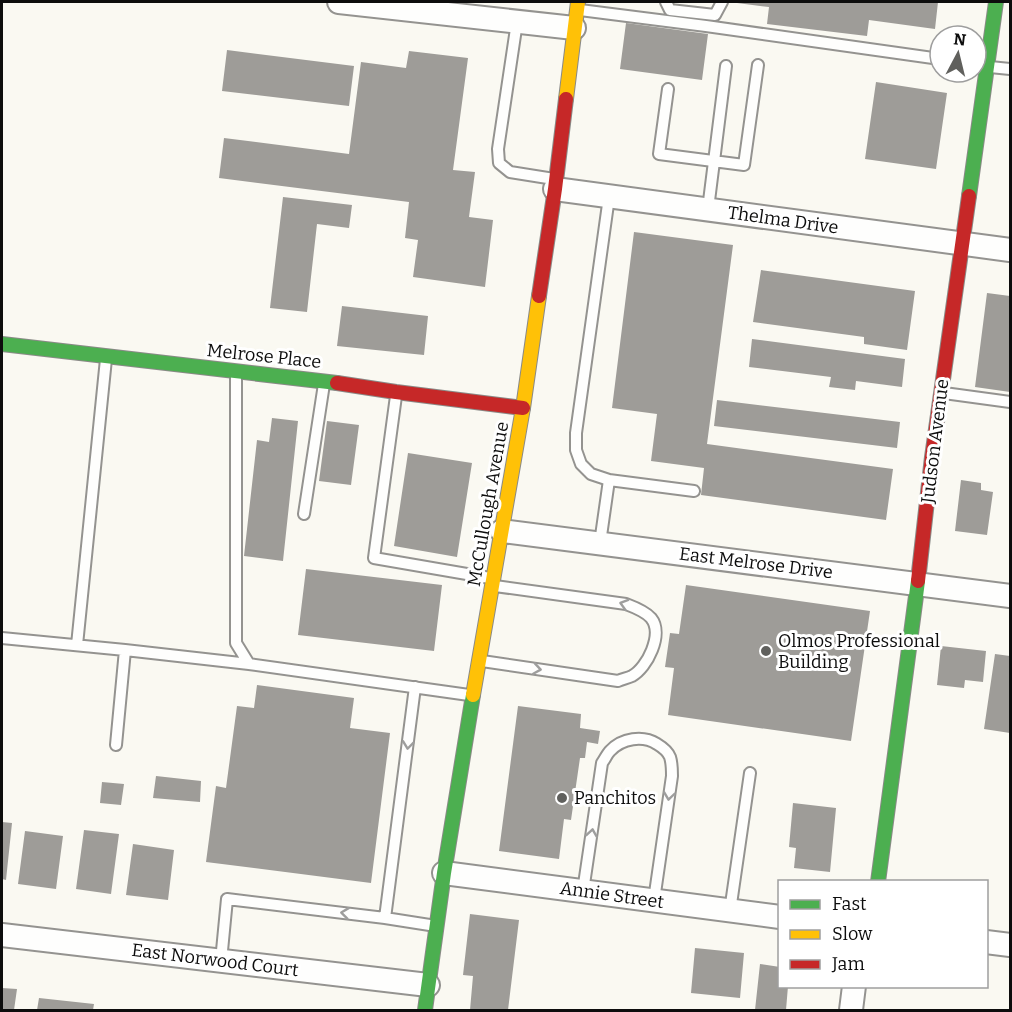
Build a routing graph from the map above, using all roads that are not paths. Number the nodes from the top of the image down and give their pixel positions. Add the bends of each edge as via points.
1 (339, 2) edge
2 (666, 2) edge
3 (722, 2) edge
4 (996, 2) edge
5 (406, 5) edge
6 (576, 13) edge
7 (708, 14) junction
8 (517, 22) junction
9 (706, 26) junction
10 (988, 38) edge
11 (928, 57) edge
12 (758, 65) dead end
13 (726, 66) dead end
14 (988, 66) edge
15 (1011, 69) edge
16 (980, 84) edge
17 (668, 89) dead end
18 (714, 162) junction
19 (556, 184) junction
20 (609, 196) junction
21 (708, 209) junction
22 (963, 244) junction
23 (1011, 250) edge
24 (2, 344) edge
25 (107, 356) junction
26 (236, 371) junction
27 (324, 381) junction
28 (396, 392) junction
29 (941, 393) junction
30 (1011, 402) edge
31 (523, 408) junction
32 (609, 480) junction
33 (694, 491) dead end
34 (304, 514) dead end
35 (502, 531) junction
36 (600, 543) junction
37 (492, 582) junction
38 (918, 584) junction
39 (1011, 596) edge
40 (2, 638) edge
41 (77, 645) junction
42 (125, 650) junction
43 (479, 660) junction
44 (249, 664) junction
45 (415, 687) junction
46 (473, 695) junction
47 (116, 745) dead end
48 (750, 773) dead end
49 (444, 873) junction
50 (878, 880) edge
51 (583, 891) junction
52 (654, 900) junction
53 (730, 911) junction
54 (778, 917) edge
55 (385, 918) junction
56 (436, 926) junction
57 (2, 935) edge
58 (988, 942) edge
59 (1011, 945) edge
60 (221, 961) junction
61 (428, 985) junction
62 (854, 988) edge
63 (424, 1011) edge
64 (851, 1011) edge

1 - 5 street
2 - 7 lane via 670,10
3 - 7 lane via 715,15
4 - 10 street, Judson Avenue
5 - 8 street
6 - 8 street
6 - 9 lane
6 - 19 street, McCullough Avenue
7 - 9 lane
8 - 19 lane via 499,163 510,172
9 - 11 lane
12 - 18 lane via 744,165
13 - 18 lane
14 - 15 lane
16 - 22 street, Judson Avenue
17 - 18 lane via 659,154
18 - 21 lane
19 - 20 street, Thelma Drive
19 - 31 street, McCullough Avenue
20 - 21 street, Thelma Drive
20 - 32 lane via 576,433 581,464 591,474
21 - 22 street, Thelma Drive
22 - 23 street, Thelma Drive
22 - 29 street, Judson Avenue
24 - 25 street, Melrose Place
25 - 26 street, Melrose Place
25 - 41 lane
26 - 27 street, Melrose Place
26 - 44 lane via 236,643
27 - 28 street, Melrose Place
27 - 34 lane
28 - 31 street, Melrose Place
28 - 37 lane via 374,558
29 - 30 lane
29 - 38 street, Judson Avenue
31 - 35 street, McCullough Avenue
32 - 33 lane
32 - 36 lane
35 - 36 street, East Melrose Drive
35 - 37 street, McCullough Avenue
36 - 38 street, East Melrose Drive
37 - 43 street, McCullough Avenue
43 -> 37 lane via 618,681 633,676 647,661 654,644 652,619 626,604
38 - 39 street, East Melrose Drive
38 - 50 street, Judson Avenue
40 - 41 lane
41 - 42 lane
42 - 44 lane
42 - 47 lane
43 - 46 street, McCullough Avenue
44 - 45 lane
45 - 46 lane
45 -> 55 lane
46 - 49 street, McCullough Avenue
48 - 53 lane
49 - 51 street, Annie Street
49 - 56 street, McCullough Avenue
51 - 52 street, Annie Street
51 -> 52 lane via 603,763 617,745 640,738 662,747 670,755 672,766
52 - 53 street, Annie Street
53 - 54 street, Annie Street
55 - 56 lane
55 -> 60 lane via 227,899
56 - 61 street, McCullough Avenue
57 - 60 street, East Norwood Court
58 - 59 street
60 - 61 street, East Norwood Court
61 - 63 street, McCullough Avenue
62 - 64 street

